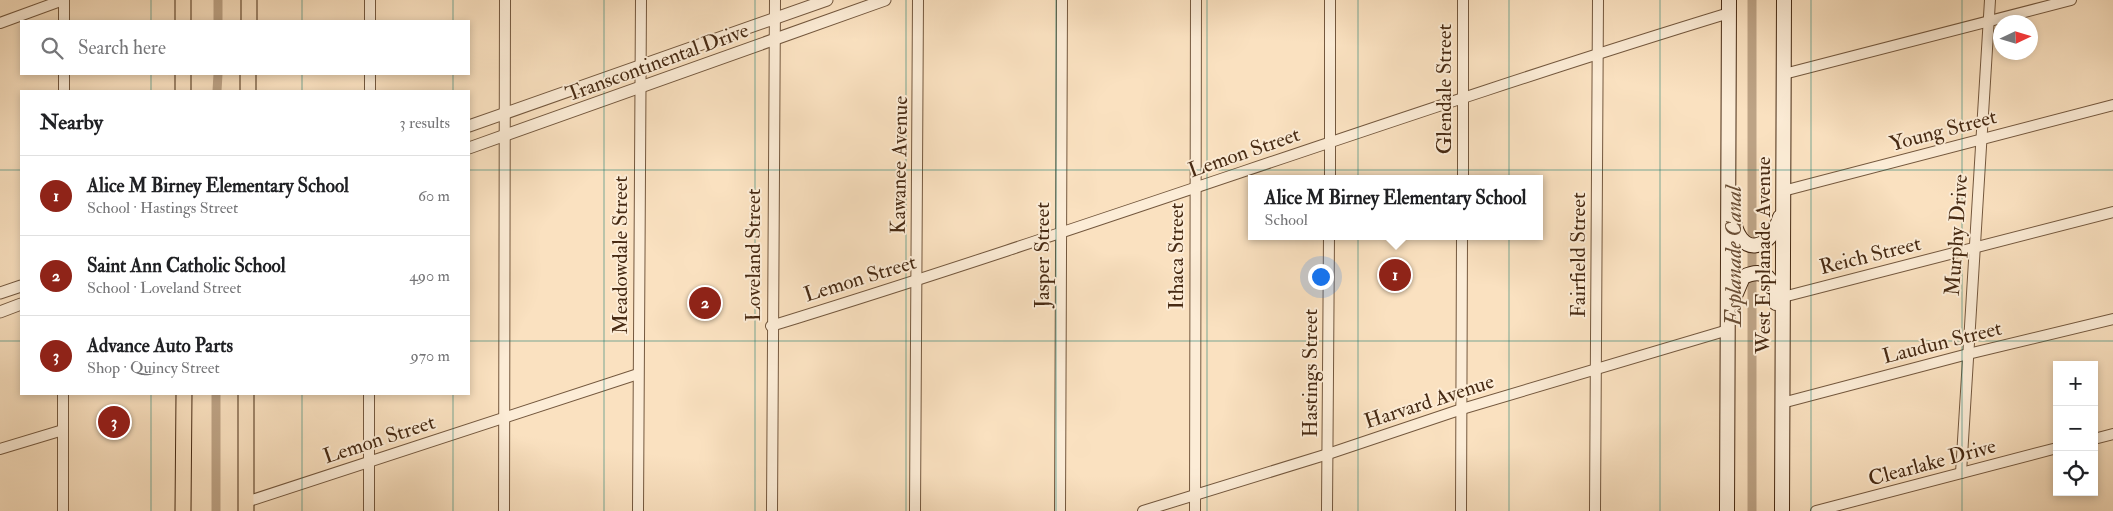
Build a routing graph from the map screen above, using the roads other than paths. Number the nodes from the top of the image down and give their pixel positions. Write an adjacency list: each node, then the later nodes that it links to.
1 (64, 0): 21 (street); 26 (street)
2 (182, 0): 22 (main road)
3 (249, 0): 23 (main road)
4 (370, 0): 24 (street)
5 (505, 0): 42 (street)
6 (641, 0): 29 (street, Meadowdale Street)
7 (774, 0): 20 (street, Loveland Street)
8 (827, 0): 20 (street, Transcontinental Drive)
9 (885, 0): 27 (street, Transcontinental Drive)
10 (918, 0): 59 (street, Kawanee Avenue)
11 (1062, 0): 55 (street, Jasper Street)
12 (1196, 0): 50 (street, Ithaca Street)
13 (1330, 0): 46 (street)
14 (1463, 0): 40 (street, Glendale Street)
15 (1598, 0): 28 (street, Fairfield Street)
16 (1784, 0): 30 (main road, West Esplanade Avenue)
17 (1990, 0): 25 (street, Murphy Drive)
18 (2070, 0): 25 (street)
19 (1729, 6): 28 (street, Lemon Street); 51 (main road, West Esplanade Avenue)
20 (774, 18): 27 (street, Loveland Street); 29 (street, Transcontinental Drive)
21 (64, 20)
22 (182, 20)
23 (249, 20)
24 (370, 20)
25 (1989, 22): 30 (street); 45 (street, Murphy Drive)
26 (0, 23)
27 (774, 40): 35 (street, Transcontinental Drive); 67 (street, Loveland Street)
28 (1598, 54): 40 (street, Lemon Street); 69 (street, Fairfield Street)
29 (640, 66): 35 (street, Meadowdale Street); 42 (street, Transcontinental Drive)
30 (1784, 74): 52 (main road, West Esplanade Avenue)
31 (64, 75): 36 (street)
32 (183, 75): 37 (main road)
33 (248, 75): 38 (main road)
34 (370, 75): 39 (street)
35 (640, 87): 44 (street, Transcontinental Drive); 70 (street, Meadowdale Street)
36 (64, 90)
37 (183, 90)
38 (248, 90)
39 (370, 90)
40 (1463, 97): 46 (street, Lemon Street); 49 (street, Glendale Street)
41 (2113, 104): 45 (street, Young Street)
42 (504, 114): 43 (street, Transcontinental Drive); 44 (street)
43 (470, 126)
44 (504, 136): 47 (street, Transcontinental Drive); 78 (street)
45 (1981, 139): 52 (street, Young Street); 58 (street, Murphy Drive)
46 (1330, 143): 48 (street); 50 (street, Lemon Street)
47 (470, 148)
48 (1330, 175)
49 (1462, 175)
50 (1194, 188): 55 (street, Lemon Street); 87 (street, Ithaca Street)
51 (1728, 189): 53 (main road); 66 (main road, West Esplanade Avenue)
52 (1783, 191): 53 (main road, West Esplanade Avenue)
53 (1783, 205): 62 (main road, West Esplanade Avenue)
54 (2113, 212): 58 (street, Reich Street)
55 (1061, 232): 59 (street, Lemon Street); 96 (street, Jasper Street)
56 (1329, 240): 84 (street, Hastings Street)
57 (1462, 240): 77 (street)
58 (1974, 248): 62 (street, Reich Street); 68 (street, Murphy Drive)
59 (916, 281): 67 (street, Lemon Street); 95 (street, Kawanee Avenue)
60 (18, 287): 61 (street)
61 (0, 294)
62 (1783, 298): 71 (main road, West Esplanade Avenue)
63 (20, 304): 64 (street)
64 (0, 312)
65 (2113, 319): 68 (street, Laudun Street)
66 (1728, 323): 69 (street, Harvard Avenue); 71 (main road); 102 (main road, West Esplanade Avenue)
67 (772, 326): 94 (street, Loveland Street)
68 (1968, 354): 76 (street, Laudun Street); 86 (street, Murphy Drive)
69 (1595, 368): 77 (street, Harvard Avenue); 101 (street, Fairfield Street)
70 (638, 374): 78 (street, Lemon Street); 93 (street, Meadowdale Street)
71 (1782, 375): 76 (main road, West Esplanade Avenue)
72 (63, 395): 79 (street)
73 (184, 395): 90 (main road)
74 (246, 395): 88 (main road)
75 (369, 395): 85 (street)
76 (1782, 403): 103 (main road, West Esplanade Avenue)
77 (1462, 409): 84 (street, Harvard Avenue); 100 (street)
78 (504, 418): 85 (street, Lemon Street); 92 (street)
79 (63, 430): 82 (street); 89 (street)
80 (2113, 434): 81 (street)
81 (2098, 437)
82 (0, 449)
83 (2053, 449): 86 (street, Clearlake Drive)
84 (1328, 454): 87 (street, Harvard Avenue); 99 (street, Hastings Street)
85 (369, 463): 88 (street, Lemon Street); 91 (street)
86 (1961, 473): 104 (street, Clearlake Drive)
87 (1195, 494): 97 (street, Harvard Avenue); 98 (street, Ithaca Street)
88 (246, 507)
89 (63, 511)
90 (183, 511)
91 (369, 511)
92 (504, 511)
93 (638, 511)
94 (772, 511)
95 (915, 511)
96 (1060, 511)
97 (1143, 511)
98 (1194, 511)
99 (1327, 511)
100 (1462, 511)
101 (1595, 511)
102 (1727, 511)
103 (1782, 511)
104 (1816, 511)

